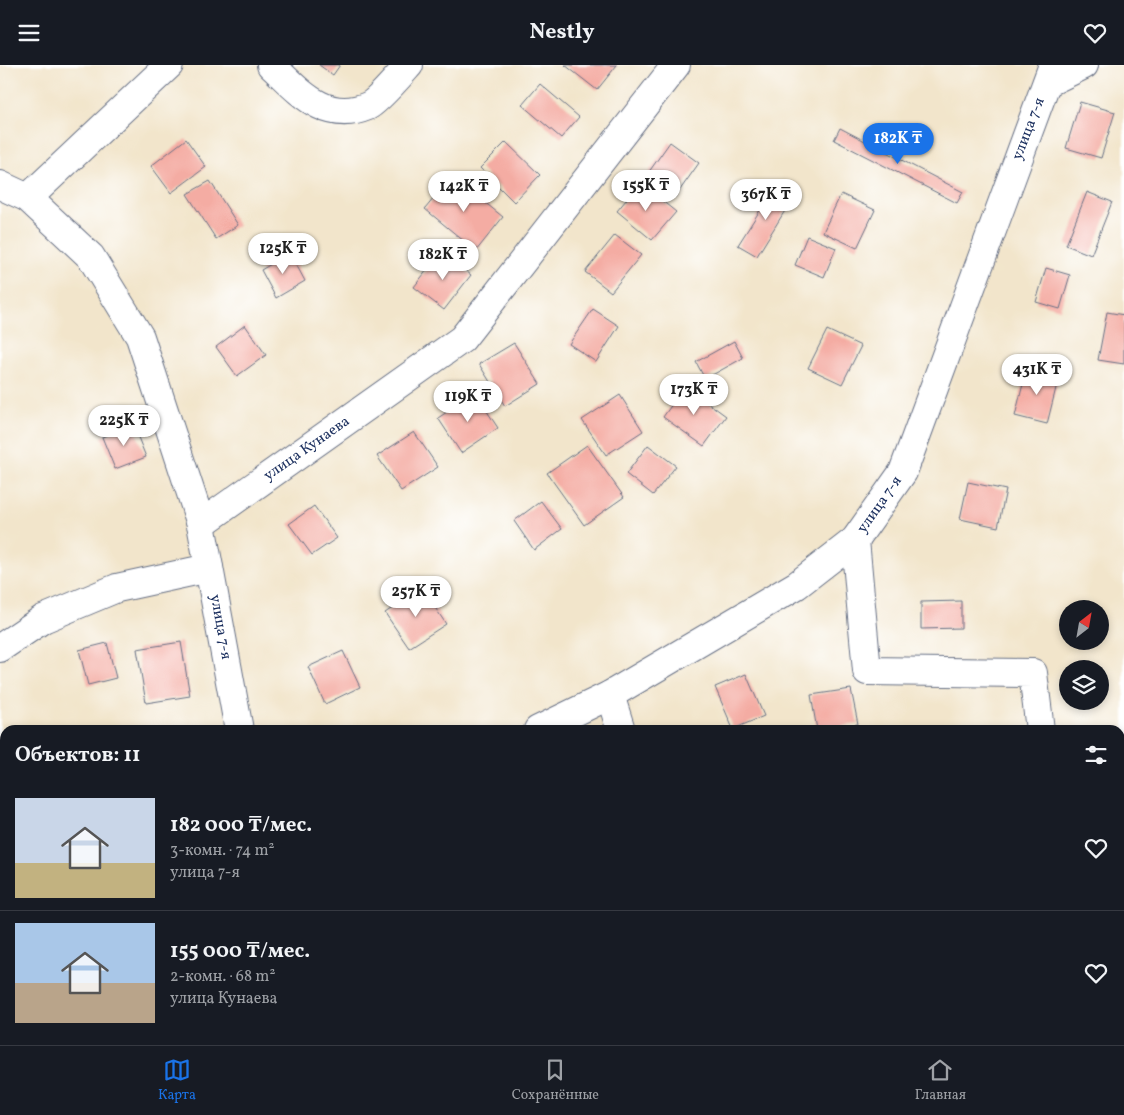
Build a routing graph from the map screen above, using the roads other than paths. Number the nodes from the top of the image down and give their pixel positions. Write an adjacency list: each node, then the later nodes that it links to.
1 (169, 65): 8 (street)
2 (271, 65): 3 (street)
3 (409, 65)
4 (676, 65): 9 (street, улица Кунаева)
5 (1084, 65): 6 (street)
6 (1050, 74): 10 (street, улица 7-я)
7 (0, 185): 8 (street)
8 (28, 198): 9 (street)
9 (201, 524): 11 (street, улица 7-я)
10 (854, 541): 13 (street, улица 7-я); 17 (street)
11 (209, 568): 12 (street); 14 (street, улица 7-я)
12 (0, 648)
13 (610, 695): 15 (street, улица 7-я); 16 (street)
14 (238, 725)
15 (548, 725)
16 (619, 725)
17 (1039, 725)

